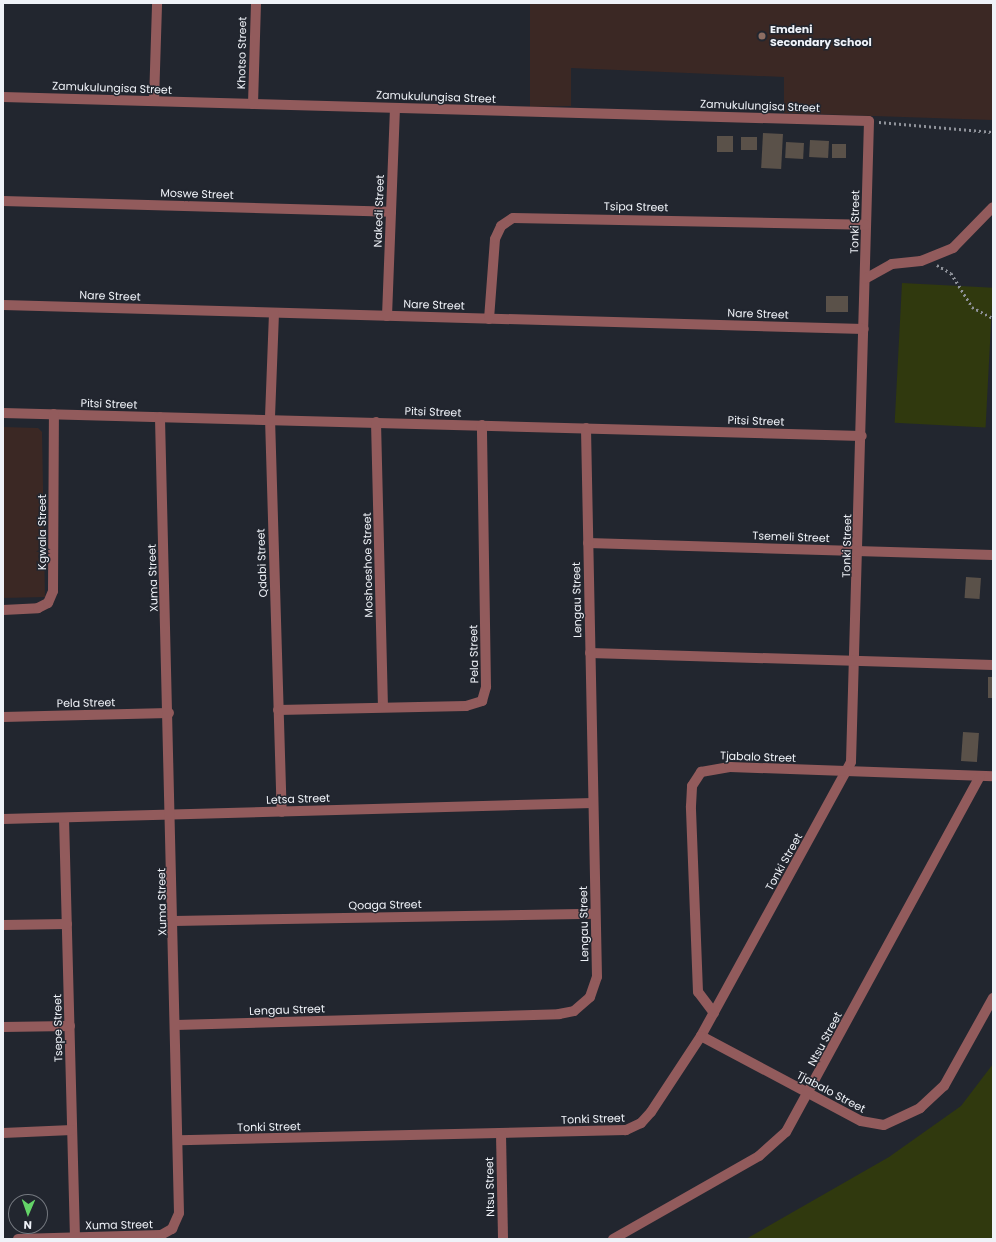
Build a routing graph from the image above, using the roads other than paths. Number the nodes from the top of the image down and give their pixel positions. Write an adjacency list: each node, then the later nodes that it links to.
1 (157, 3): 4 (street)
2 (256, 3): 5 (street, Khotso Street)
3 (3, 97): 4 (street, Zamukulungisa Street)
4 (154, 101): 5 (street, Zamukulungisa Street)
5 (253, 104): 6 (street, Zamukulungisa Street)
6 (395, 108): 7 (street, Zamukulungisa Street); 10 (street, Nakedi Street)
7 (869, 121): 11 (street, Tonki Street)
8 (3, 201): 10 (street, Moswe Street)
9 (993, 207): 12 (street)
10 (391, 212): 15 (street, Nakedi Street)
11 (866, 225): 12 (street, Tonki Street); 16 (street, Tsipa Street)
12 (865, 279): 17 (street, Tonki Street)
13 (3, 305): 14 (street, Nare Street)
14 (274, 313): 15 (street, Nare Street); 21 (street, Qdabi Street)
15 (387, 316): 16 (street, Nare Street)
16 (490, 319): 17 (street, Nare Street)
17 (864, 329): 25 (street, Tonki Street)
18 (3, 413): 19 (street, Pitsi Street)
19 (54, 414): 20 (street, Pitsi Street); 29 (street, Kgwala Street)
20 (160, 417): 21 (street, Pitsi Street); 35 (street, Xuma Street)
21 (270, 418): 22 (street, Pitsi Street); 34 (street, Qdabi Street)
22 (376, 422): 23 (street, Pitsi Street); 33 (street, Moshoeshoe Street)
23 (482, 425): 24 (street, Pitsi Street); 33 (street, Pela Street)
24 (586, 428): 25 (street, Pitsi Street); 26 (street, Lengau Street)
25 (862, 436): 27 (street, Tonki Street)
26 (588, 543): 27 (street, Tsemeli Street); 30 (street, Lengau Street)
27 (859, 551): 28 (street, Tsemeli Street); 31 (street, Tonki Street)
28 (993, 555)
29 (3, 610)
30 (590, 653): 31 (street); 40 (street, Lengau Street)
31 (856, 661): 32 (street); 37 (street, Tonki Street)
32 (993, 665)
33 (383, 707): 34 (street, Pela Street)
34 (278, 710): 41 (street, Qdabi Street)
35 (169, 713): 36 (street, Pela Street); 42 (street, Xuma Street)
36 (3, 717)
37 (848, 772): 38 (street, Tjabalo Street); 50 (street, Tonki Street); 50 (street, Tjabalo Street)
38 (980, 776): 39 (street, Tjabalo Street); 55 (street, Ntsu Street)
39 (993, 776)
40 (593, 803): 41 (street, Letsa Street); 45 (street, Lengau Street)
41 (282, 812): 42 (street, Letsa Street)
42 (172, 815): 43 (street, Letsa Street); 46 (street, Xuma Street)
43 (64, 818): 44 (street, Letsa Street); 47 (street, Tsepe Street)
44 (3, 819)
45 (595, 914): 46 (street, Qoaga Street); 51 (street, Lengau Street)
46 (174, 922): 51 (street, Xuma Street)
47 (67, 924): 48 (street); 52 (street, Tsepe Street)
48 (3, 925)
49 (993, 998): 55 (street, Tjabalo Street)
50 (714, 1013): 54 (street, Tonki Street)
51 (176, 1025): 59 (street, Xuma Street)
52 (70, 1026): 53 (street); 56 (street, Tsepe Street)
53 (3, 1027)
54 (701, 1036): 55 (street, Tjabalo Street); 58 (street, Tonki Street)
55 (809, 1094): 63 (street, Ntsu Street)
56 (72, 1130): 57 (street); 60 (street, Tsepe Street)
57 (3, 1133)
58 (501, 1134): 59 (street, Tonki Street); 62 (street, Ntsu Street)
59 (179, 1140): 60 (street, Xuma Street)
60 (75, 1238): 61 (street, Xuma Street)
61 (18, 1239)
62 (503, 1239)
63 (613, 1239)

